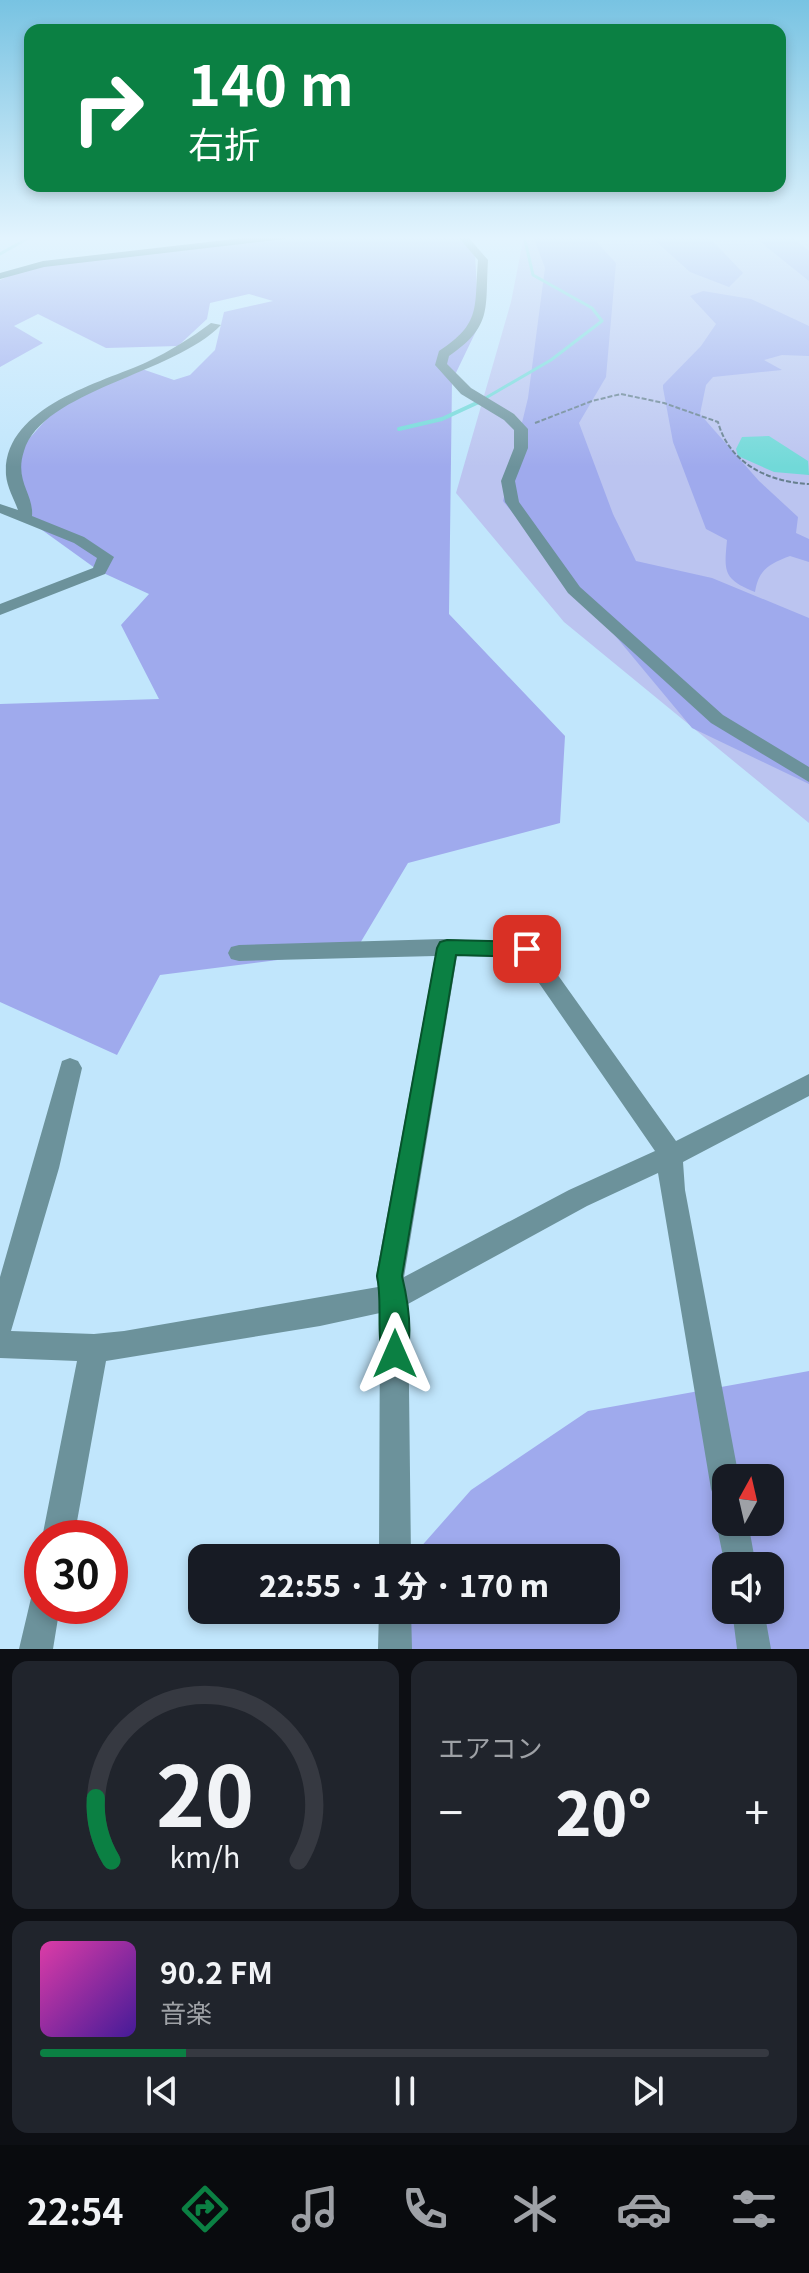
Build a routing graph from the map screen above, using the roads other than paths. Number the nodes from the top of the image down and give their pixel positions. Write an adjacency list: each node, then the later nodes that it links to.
1 (479, 313): 6 (street)
2 (215, 325): 4 (street)
3 (0, 508): 4 (street)
4 (24, 517): 5 (street)
5 (0, 610)
6 (809, 776)
7 (447, 948): 8 (street); 11 (street); 12 (street)
8 (239, 953)
9 (70, 1068): 13 (street)
10 (809, 1084): 11 (street)
11 (670, 1156): 12 (street); 16 (street)
12 (394, 1297): 15 (street); 18 (street)
13 (0, 1324)
14 (0, 1344): 15 (street)
15 (94, 1348): 17 (street)
16 (721, 1464)
17 (61, 1520)
18 (395, 1544)
19 (41, 1624): 22 (street)
20 (395, 1624): 23 (street)
21 (750, 1624): 24 (street)
22 (36, 1649)
23 (395, 1649)
24 (754, 1649)

